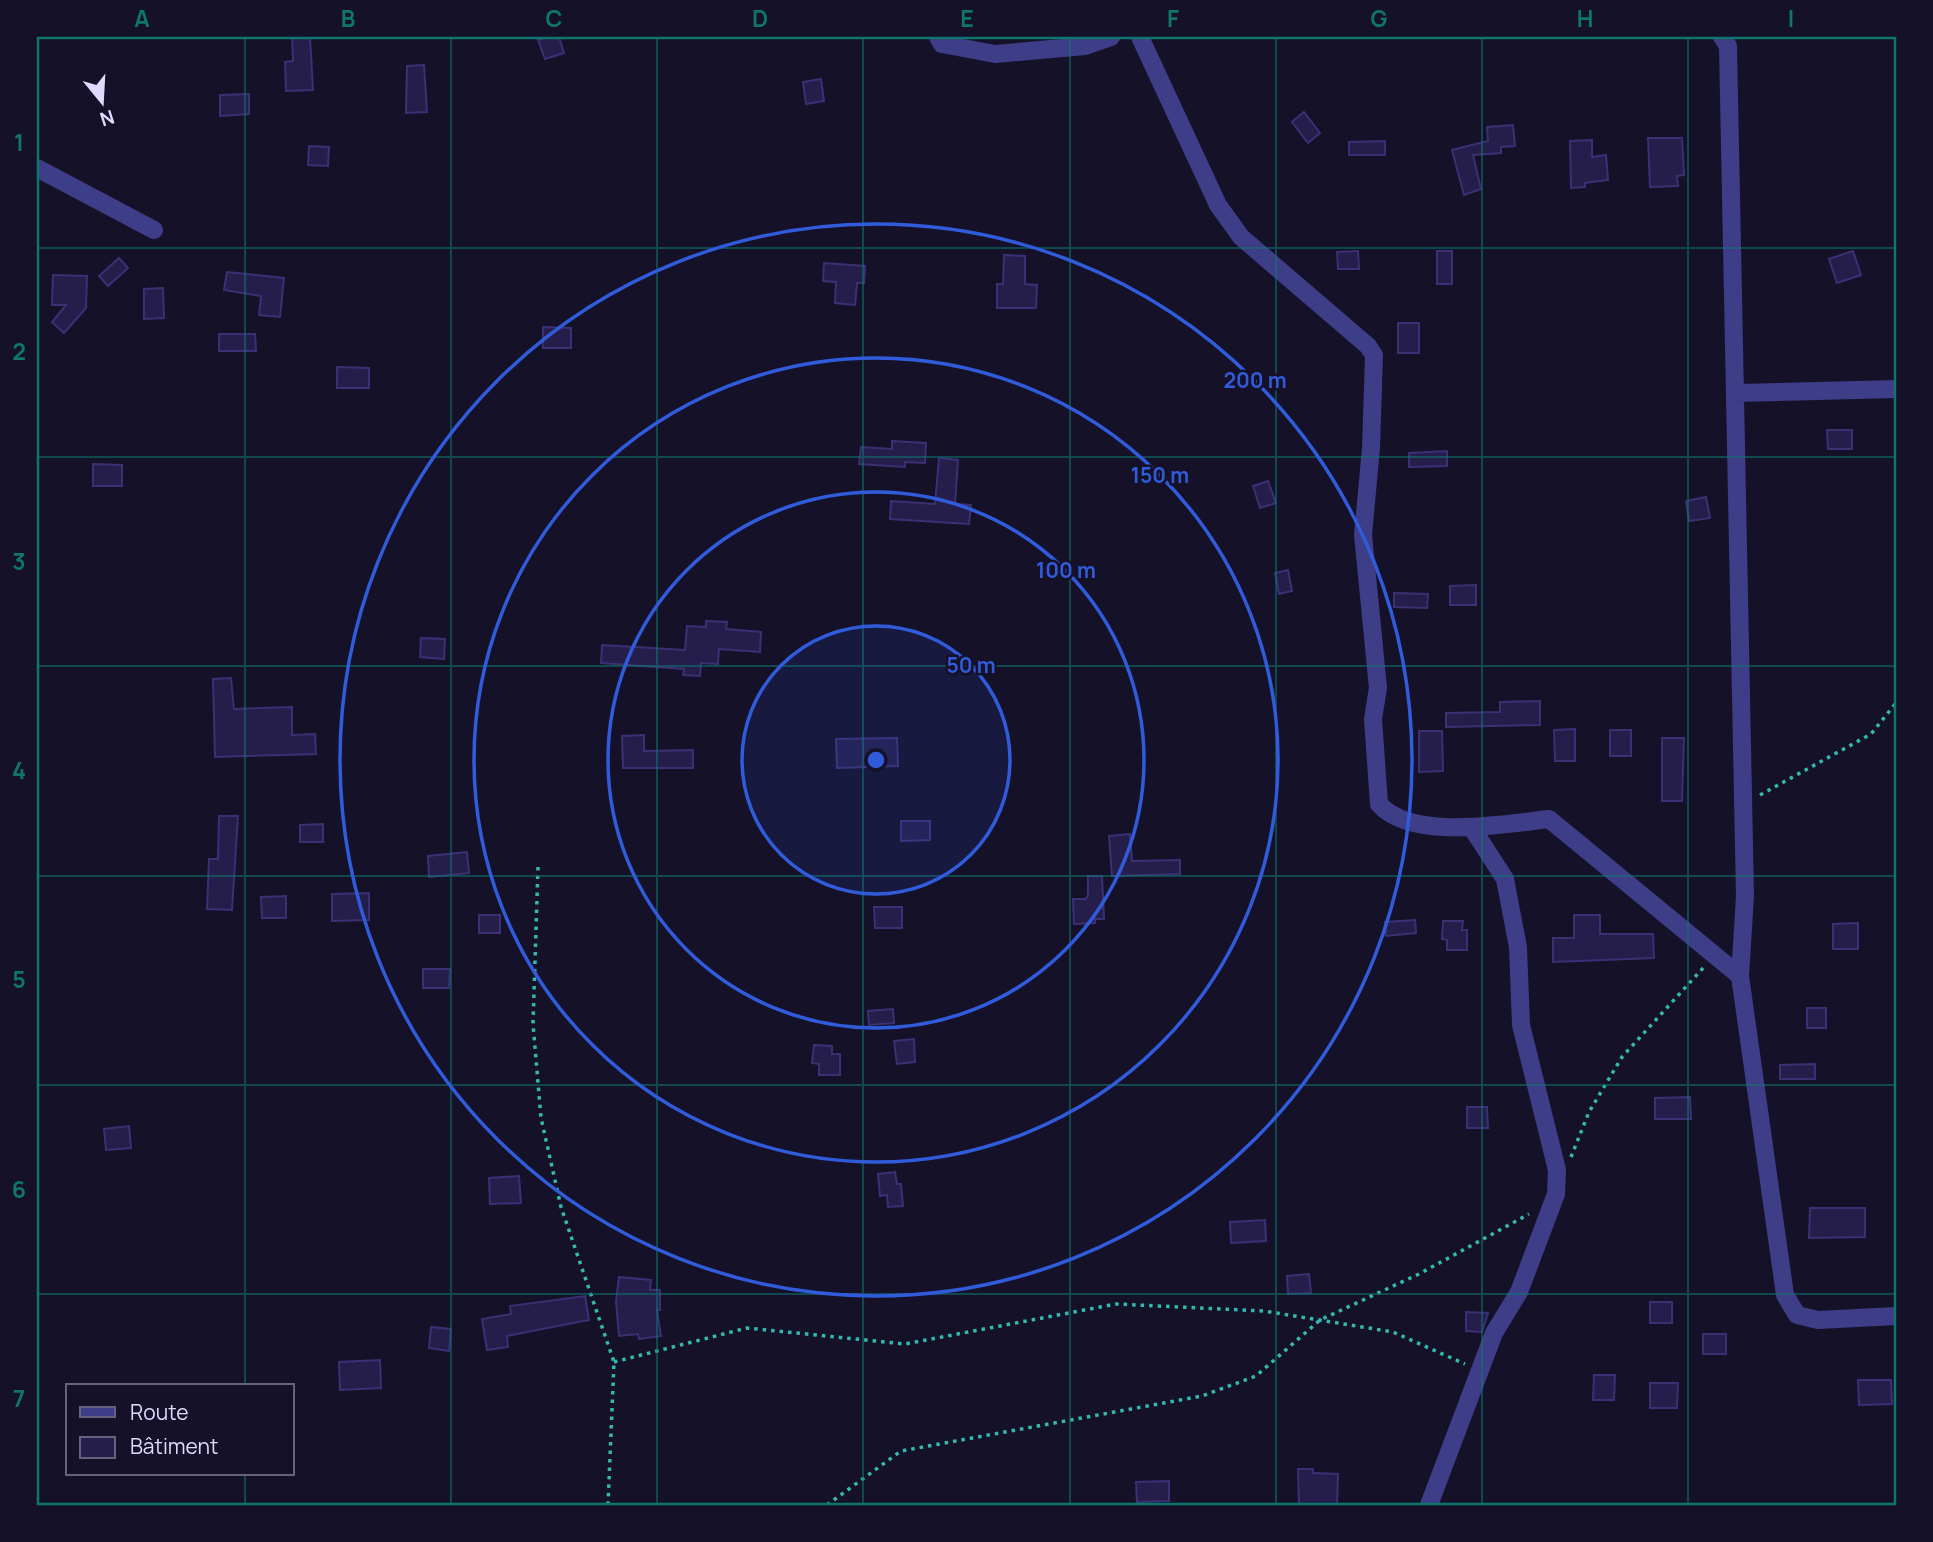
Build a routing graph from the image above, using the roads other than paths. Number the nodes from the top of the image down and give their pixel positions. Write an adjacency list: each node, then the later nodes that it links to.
1 (938, 37): 2 (street)
2 (1111, 37)
3 (1140, 37): 9 (street)
4 (1722, 37): 8 (street)
5 (37, 169): 6 (street)
6 (155, 230)
7 (1896, 389): 8 (street)
8 (1735, 393): 10 (street)
9 (1472, 828): 10 (street); 12 (street)
10 (1740, 976): 11 (street)
11 (1896, 1316)
12 (1429, 1505)

